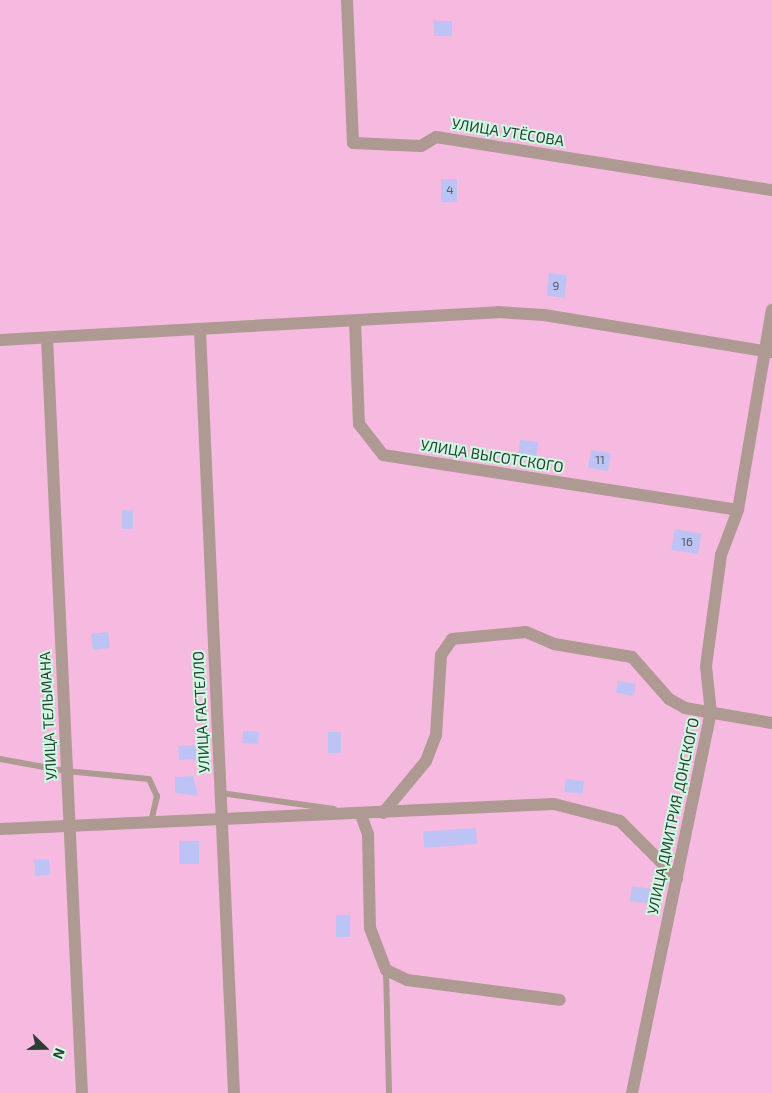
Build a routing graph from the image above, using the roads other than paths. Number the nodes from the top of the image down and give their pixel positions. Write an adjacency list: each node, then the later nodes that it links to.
1 (347, 0): 2 (street, УЛИЦА УТЁСОВА)
2 (772, 190)
3 (772, 310): 8 (street, УЛИЦА ДМИТРИЯ ДОНСКОГО)
4 (355, 321): 5 (street); 8 (street); 9 (street, УЛИЦА ВЫСОТСКОГО)
5 (200, 330): 6 (street); 14 (street, УЛИЦА ГАСТЕЛЛО)
6 (46, 338): 7 (street); 13 (street, УЛИЦА ТЕЛЬМАНА)
7 (0, 340)
8 (768, 351): 9 (street, УЛИЦА ДМИТРИЯ ДОНСКОГО)
9 (738, 510): 10 (street, УЛИЦА ДМИТРИЯ ДОНСКОГО)
10 (711, 713): 11 (street); 15 (street); 21 (street, УЛИЦА ДМИТРИЯ ДОНСКОГО)
11 (772, 723)
12 (0, 759): 13 (lane)
13 (66, 771): 18 (lane); 19 (street, УЛИЦА ТЕЛЬМАНА)
14 (221, 793): 16 (lane); 17 (street, УЛИЦА ГАСТЕЛЛО)
15 (383, 813): 16 (street); 21 (street)
16 (360, 815): 17 (street); 22 (street)
17 (222, 818): 18 (street); 25 (street, УЛИЦА ГАСТЕЛЛО)
18 (151, 822): 19 (street)
19 (70, 826): 20 (street); 24 (street, УЛИЦА ТЕЛЬМАНА)
20 (0, 829)
21 (677, 878): 27 (street, УЛИЦА ДМИТРИЯ ДОНСКОГО)
22 (386, 970): 23 (street); 26 (lane)
23 (560, 1000)
24 (82, 1093)
25 (234, 1093)
26 (389, 1093)
27 (632, 1093)

